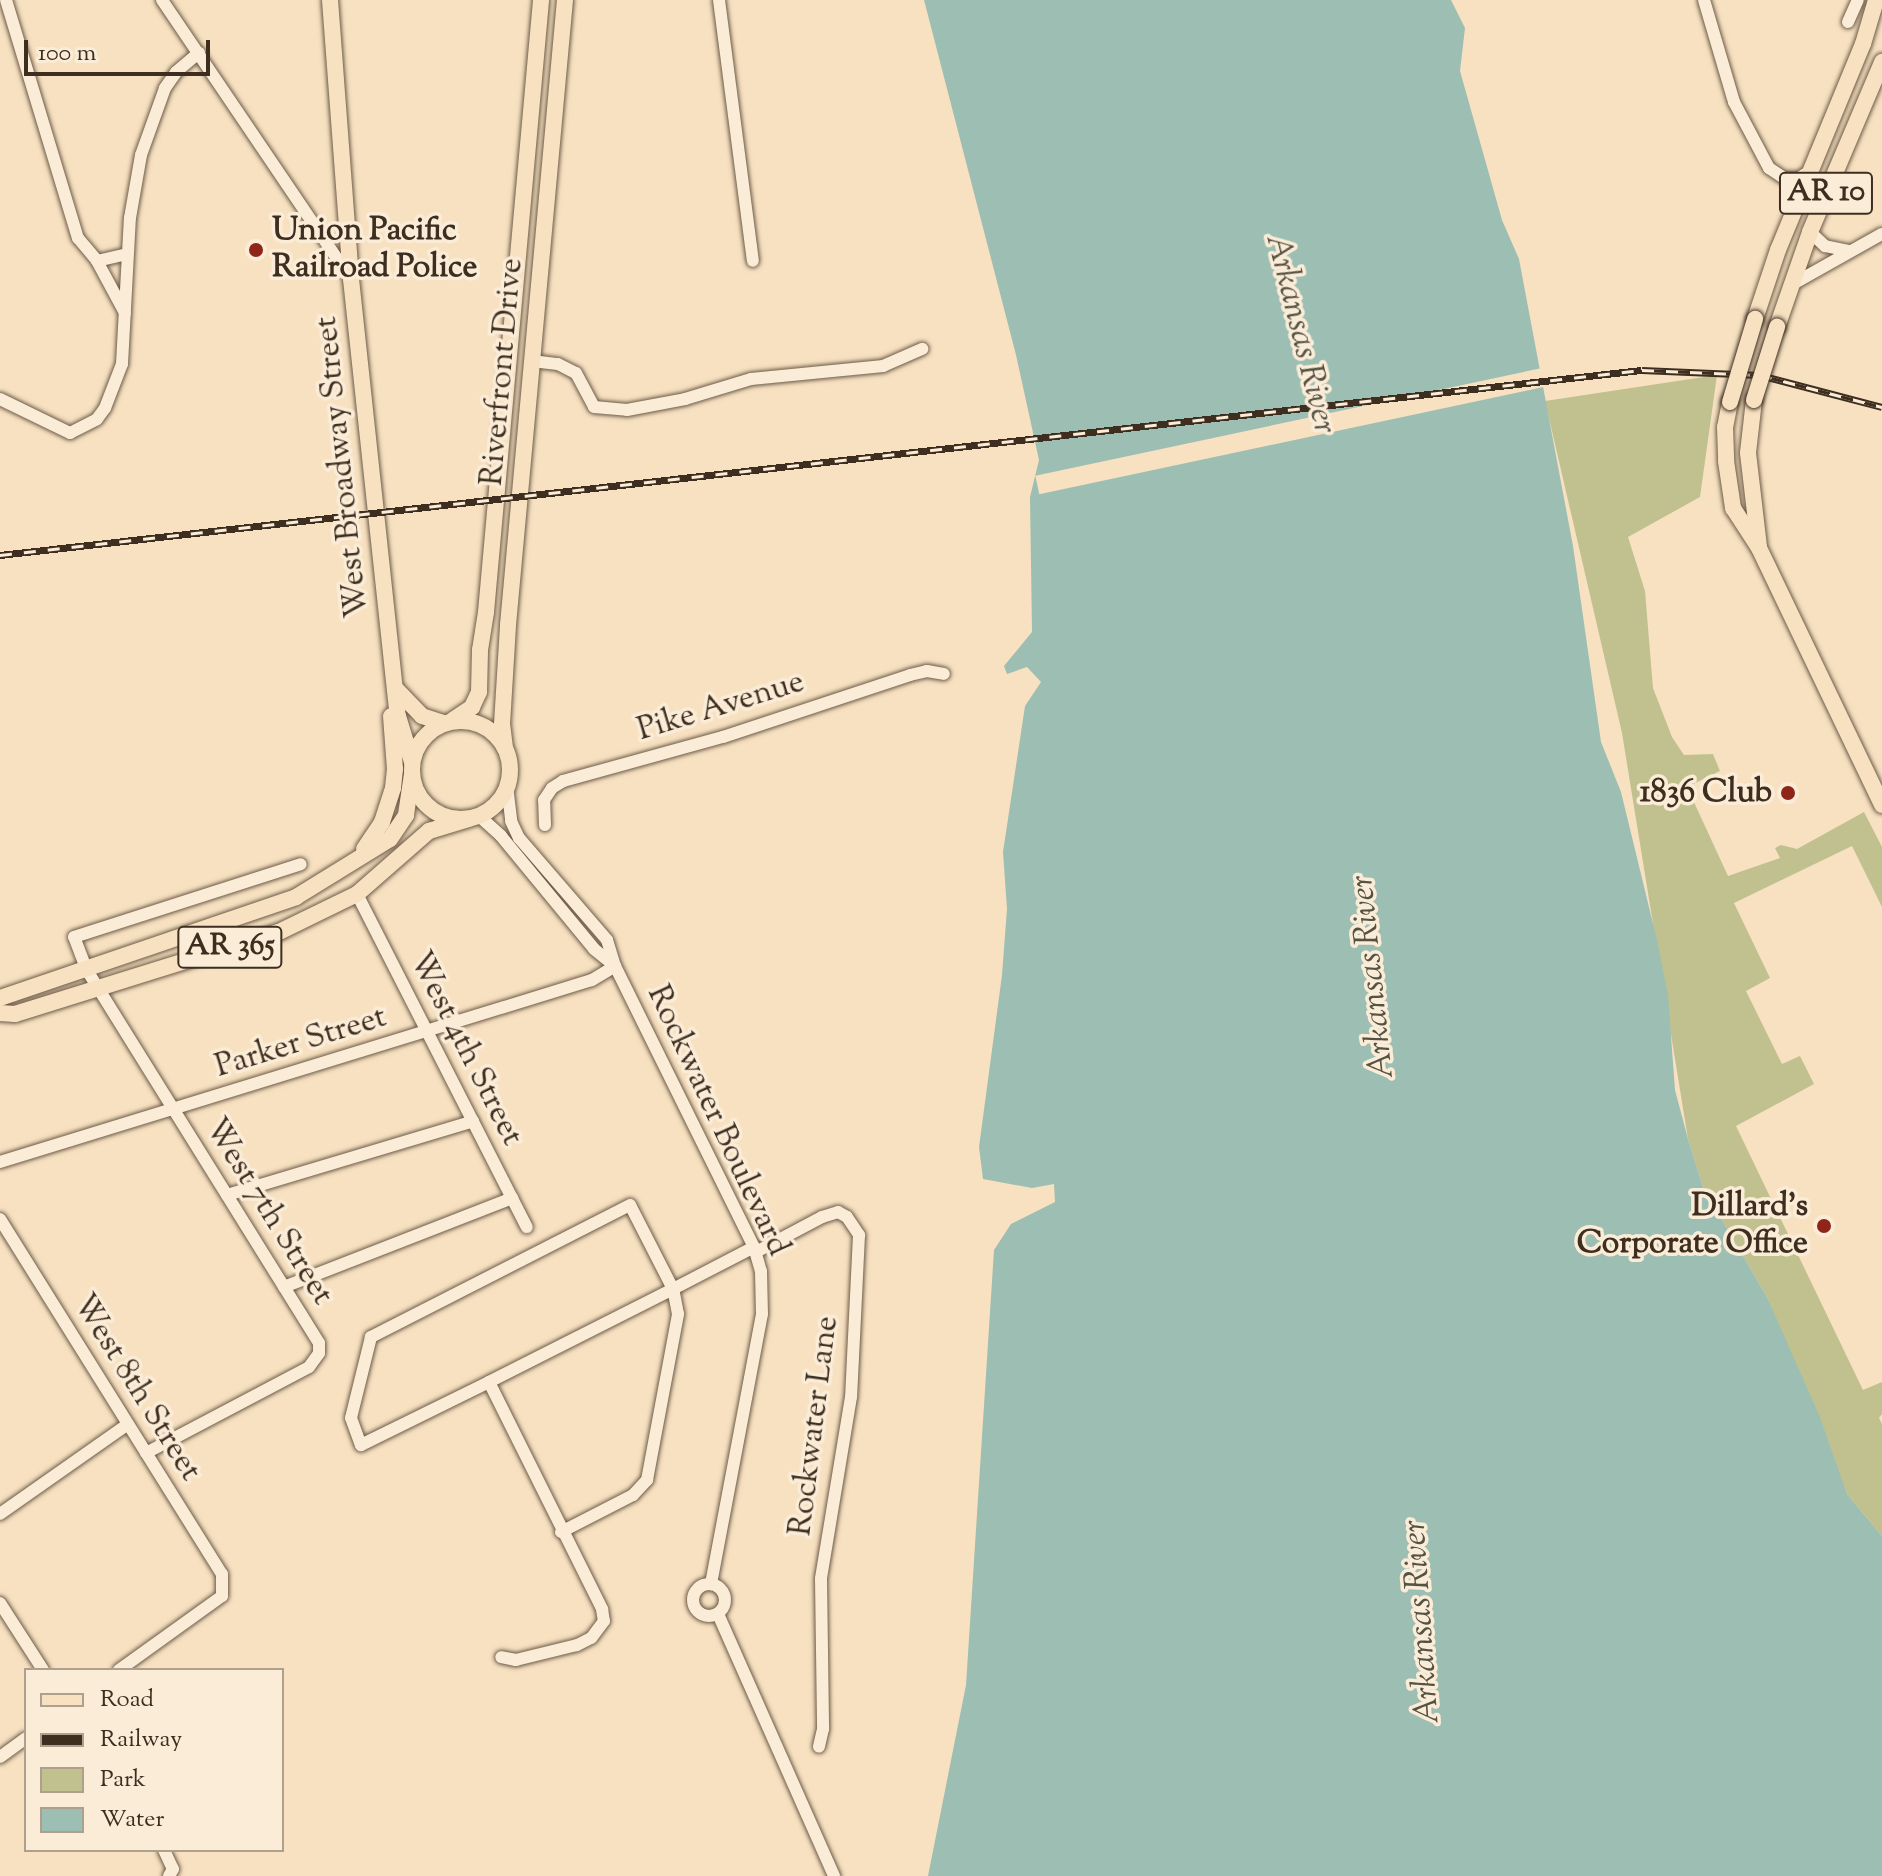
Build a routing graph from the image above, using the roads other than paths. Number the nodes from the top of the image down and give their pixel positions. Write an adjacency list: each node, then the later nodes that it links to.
1 (6, 0): 18 (street)
2 (162, 0): 11 (street)
3 (330, 0): 20 (main road, West Broadway Street / AR 365)
4 (541, 0): 29 (main road)
5 (565, 0): 24 (main road, Riverfront Drive)
6 (719, 0): 19 (street)
7 (1704, 0): 13 (street)
8 (1858, 0): 10 (street)
9 (1876, 0): 13 (main road, AR 10)
10 (1848, 22)
11 (199, 53): 17 (street); 20 (street)
12 (1882, 62): 14 (main road, AR 10)
13 (1804, 179): 26 (main road, AR 10, bridge)
14 (1810, 232): 16 (street); 21 (main road, AR 10)
15 (1882, 234): 16 (street)
16 (1849, 251): 21 (street)
17 (127, 254): 18 (street); 22 (street)
18 (97, 261): 22 (street)
19 (753, 261)
20 (351, 279): 28 (main road, West Broadway Street / AR 365)
21 (1791, 285): 26 (main road, AR 10, bridge)
22 (125, 313): 25 (street)
23 (922, 349): 24 (street)
24 (532, 361): 30 (main road, Riverfront Drive)
25 (0, 399)
26 (1759, 548): 33 (main road, AR 10)
27 (944, 674): 35 (street, Pike Avenue)
28 (395, 688): 29 (main road); 31 (main road, West Broadway Street); 37 (main road, AR 365)
29 (448, 721): 30 (main road); 31 (main road)
30 (505, 748): 32 (main road)
31 (412, 768): 34 (main road); 37 (main road)
32 (507, 786): 34 (main road, AR 365); 39 (street, Rockwater Boulevard)
33 (1882, 805)
34 (473, 817): 38 (main road, AR 365); 39 (street, Rockwater Boulevard)
35 (545, 825)
36 (301, 864): 40 (street)
37 (349, 864): 40 (main road, AR 365)
38 (357, 894): 41 (main road, AR 365); 44 (street, West 4th Street)
39 (615, 966): 44 (street, Parker Street); 52 (street, Rockwater Boulevard)
40 (86, 968): 41 (street, West 7th Street); 42 (main road, AR 365)
41 (99, 988): 43 (main road, AR 365); 45 (street, West 7th Street)
42 (0, 998)
43 (0, 1013)
44 (427, 1031): 45 (street, Parker Street); 46 (street, West 4th Street)
45 (173, 1109): 47 (street, Parker Street); 48 (street, West 7th Street)
46 (473, 1121): 48 (street); 49 (street, West 4th Street)
47 (0, 1162)
48 (227, 1195): 53 (street, West 7th Street)
49 (512, 1198): 51 (street, West 4th Street); 53 (street)
50 (0, 1219): 56 (street, West 8th Street)
51 (527, 1227)
52 (755, 1250): 54 (street); 60 (street, Rockwater Boulevard); 67 (street, Rockwater Lane)
53 (284, 1287): 57 (street, West 7th Street)
54 (673, 1289): 55 (street); 55 (street); 59 (street)
55 (489, 1382): 59 (street)
56 (128, 1424): 57 (street, West 8th Street); 58 (street)
57 (146, 1453): 65 (street, West 8th Street)
58 (0, 1514)
59 (561, 1532): 63 (street)
60 (711, 1584): 62 (street, Rockwater Boulevard); 62 (street, Rockwater Boulevard)
61 (0, 1603): 64 (street)
62 (718, 1614): 71 (street, Rockwater Boulevard)
63 (501, 1657)
64 (42, 1668)
65 (122, 1668)
66 (24, 1739): 68 (street)
67 (819, 1747)
68 (0, 1757)
69 (167, 1854): 70 (street)
70 (169, 1876)
71 (834, 1876)

